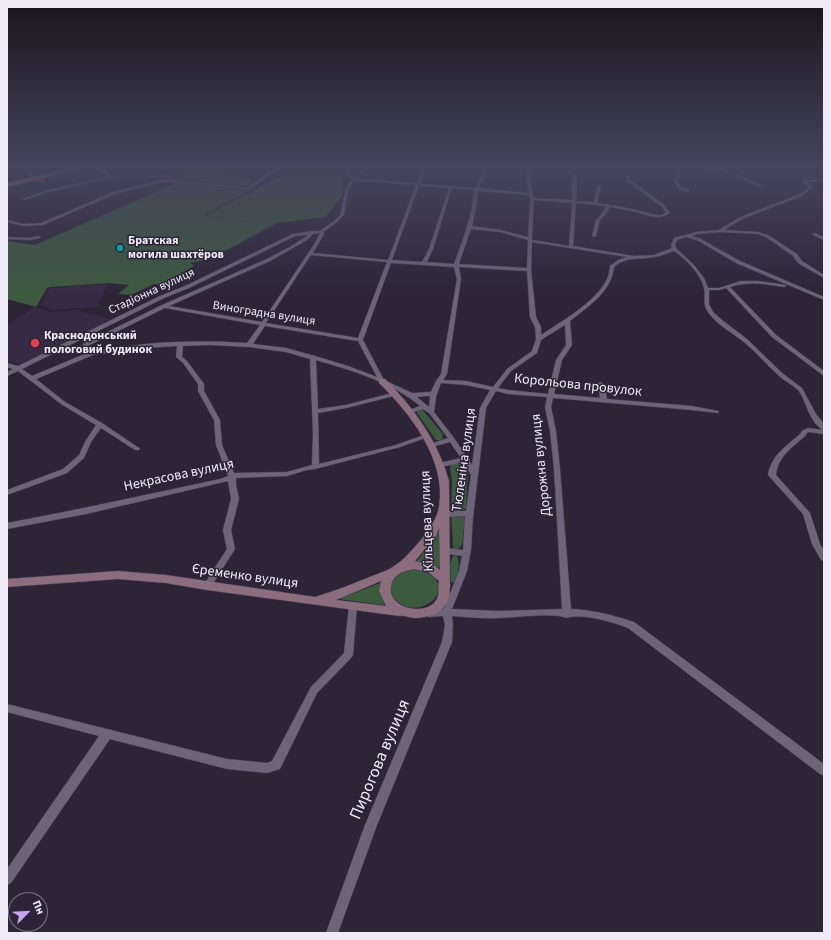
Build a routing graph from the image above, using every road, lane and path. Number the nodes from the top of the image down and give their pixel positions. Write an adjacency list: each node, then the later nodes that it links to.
1 (75, 210): 12 (street)
2 (341, 210): 16 (street)
3 (409, 210): 28 (street)
4 (444, 210): 29 (street)
5 (473, 210): 13 (street)
6 (531, 210): 23 (street)
7 (573, 210): 24 (street)
8 (606, 210): 18 (street)
9 (634, 210): 10 (street)
10 (666, 210)
11 (762, 210): 14 (street)
12 (7, 220)
13 (469, 227): 23 (street); 30 (street)
14 (720, 231): 19 (street); 32 (street)
15 (314, 232): 16 (street); 37 (street, Стадіонна вулиця); 47 (street, Стадіонна вулиця)
16 (321, 232): 26 (street)
17 (814, 234): 22 (street)
18 (594, 236)
19 (682, 236): 25 (street); 35 (street)
20 (7, 237): 21 (street)
21 (39, 237)
22 (824, 239)
23 (531, 240): 24 (street); 31 (street)
24 (571, 248): 27 (street)
25 (674, 249): 27 (street); 34 (street)
26 (310, 254): 28 (street); 39 (street)
27 (634, 257): 38 (street)
28 (390, 261): 29 (street); 41 (street)
29 (424, 263): 30 (street)
30 (456, 265): 31 (street); 51 (street)
31 (529, 270): 40 (street)
32 (824, 277)
33 (728, 288): 34 (street); 35 (street); 49 (street)
34 (707, 289): 66 (street)
35 (805, 292): 36 (street)
36 (824, 300)
37 (164, 306): 39 (street, Виноградна вулиця); 44 (street, Стадіонна вулиця)
38 (567, 321): 40 (street); 58 (street, Дорожна вулиця)
39 (262, 323): 41 (street, Виноградна вулиця); 43 (street)
40 (539, 339): 54 (street, Тюленіна вулиця)
41 (360, 340): 52 (street)
42 (180, 344): 43 (street, Кільцева вулиця); 44 (street, Кільцева вулиця); 76 (street)
43 (249, 345): 45 (street, Кільцева вулиця)
44 (92, 353): 50 (street, Кільцева вулиця)
45 (313, 358): 52 (street, Кільцева вулиця); 61 (street)
46 (7, 365): 47 (street)
47 (18, 368): 48 (street, Стадіонна вулиця); 50 (street)
48 (7, 374)
49 (824, 374)
50 (31, 379): 65 (street)
51 (439, 380): 54 (street, Корольова провулок); 56 (street)
52 (382, 381): 55 (street, Кільцева вулиця); 57 (street)
53 (601, 384): 59 (street)
54 (494, 389): 58 (street, Корольова провулок); 75 (street, Тюленіна вулиця)
55 (396, 394): 61 (street); 62 (street, Кільцева вулиця)
56 (433, 394): 57 (street); 63 (street)
57 (411, 395): 60 (street)
58 (550, 395): 59 (street, Корольова провулок); 94 (street, Дорожна вулиця)
59 (604, 402): 64 (street, Корольова провулок)
60 (424, 406): 62 (street); 63 (street)
61 (315, 411): 74 (street)
62 (409, 412): 68 (street, Кільцева вулиця)
63 (431, 412): 69 (street)
64 (716, 412)
65 (100, 424): 71 (street); 77 (street)
66 (824, 428)
67 (824, 432): 83 (street)
68 (426, 436): 70 (street, Кільцева вулиця); 74 (street, Некрасова вулиця)
69 (452, 439): 70 (street); 72 (street)
70 (432, 445): 73 (street, Кільцева вулиця)
71 (137, 449)
72 (465, 459): 73 (street); 75 (street)
73 (441, 465): 78 (street, Кільцева вулиця)
74 (315, 468): 76 (street, Некрасова вулиця)
75 (474, 474): 79 (street, Тюленіна вулиця)
76 (232, 477): 80 (street, Некрасова вулиця); 86 (street)
77 (7, 493)
78 (443, 512): 79 (street); 81 (street, Кільцева вулиця); 84 (street, Єременко вулиця)
79 (470, 513): 82 (street, Тюленіна вулиця)
80 (7, 526)
81 (445, 551): 82 (street); 87 (street, Кільцева вулиця)
82 (466, 553): 92 (street, Тюленіна вулиця)
83 (824, 558)
84 (397, 570): 87 (street, Кільцева вулиця); 89 (street, Єременко вулиця); 91 (street)
85 (7, 583): 86 (street, Єременко вулиця)
86 (207, 586): 89 (street, Єременко вулиця)
87 (445, 587): 88 (street, Кільцева вулиця)
88 (444, 599): 92 (street, Пирогова вулиця); 93 (street)
89 (316, 601): 90 (street)
90 (353, 606): 91 (street); 96 (street)
91 (404, 612): 93 (street)
92 (447, 612): 93 (street); 94 (street); 99 (street, Пирогова вулиця)
93 (422, 614)
94 (567, 614): 97 (street)
95 (7, 708): 96 (street)
96 (107, 734): 98 (street)
97 (824, 770)
98 (7, 879)
99 (332, 933)

